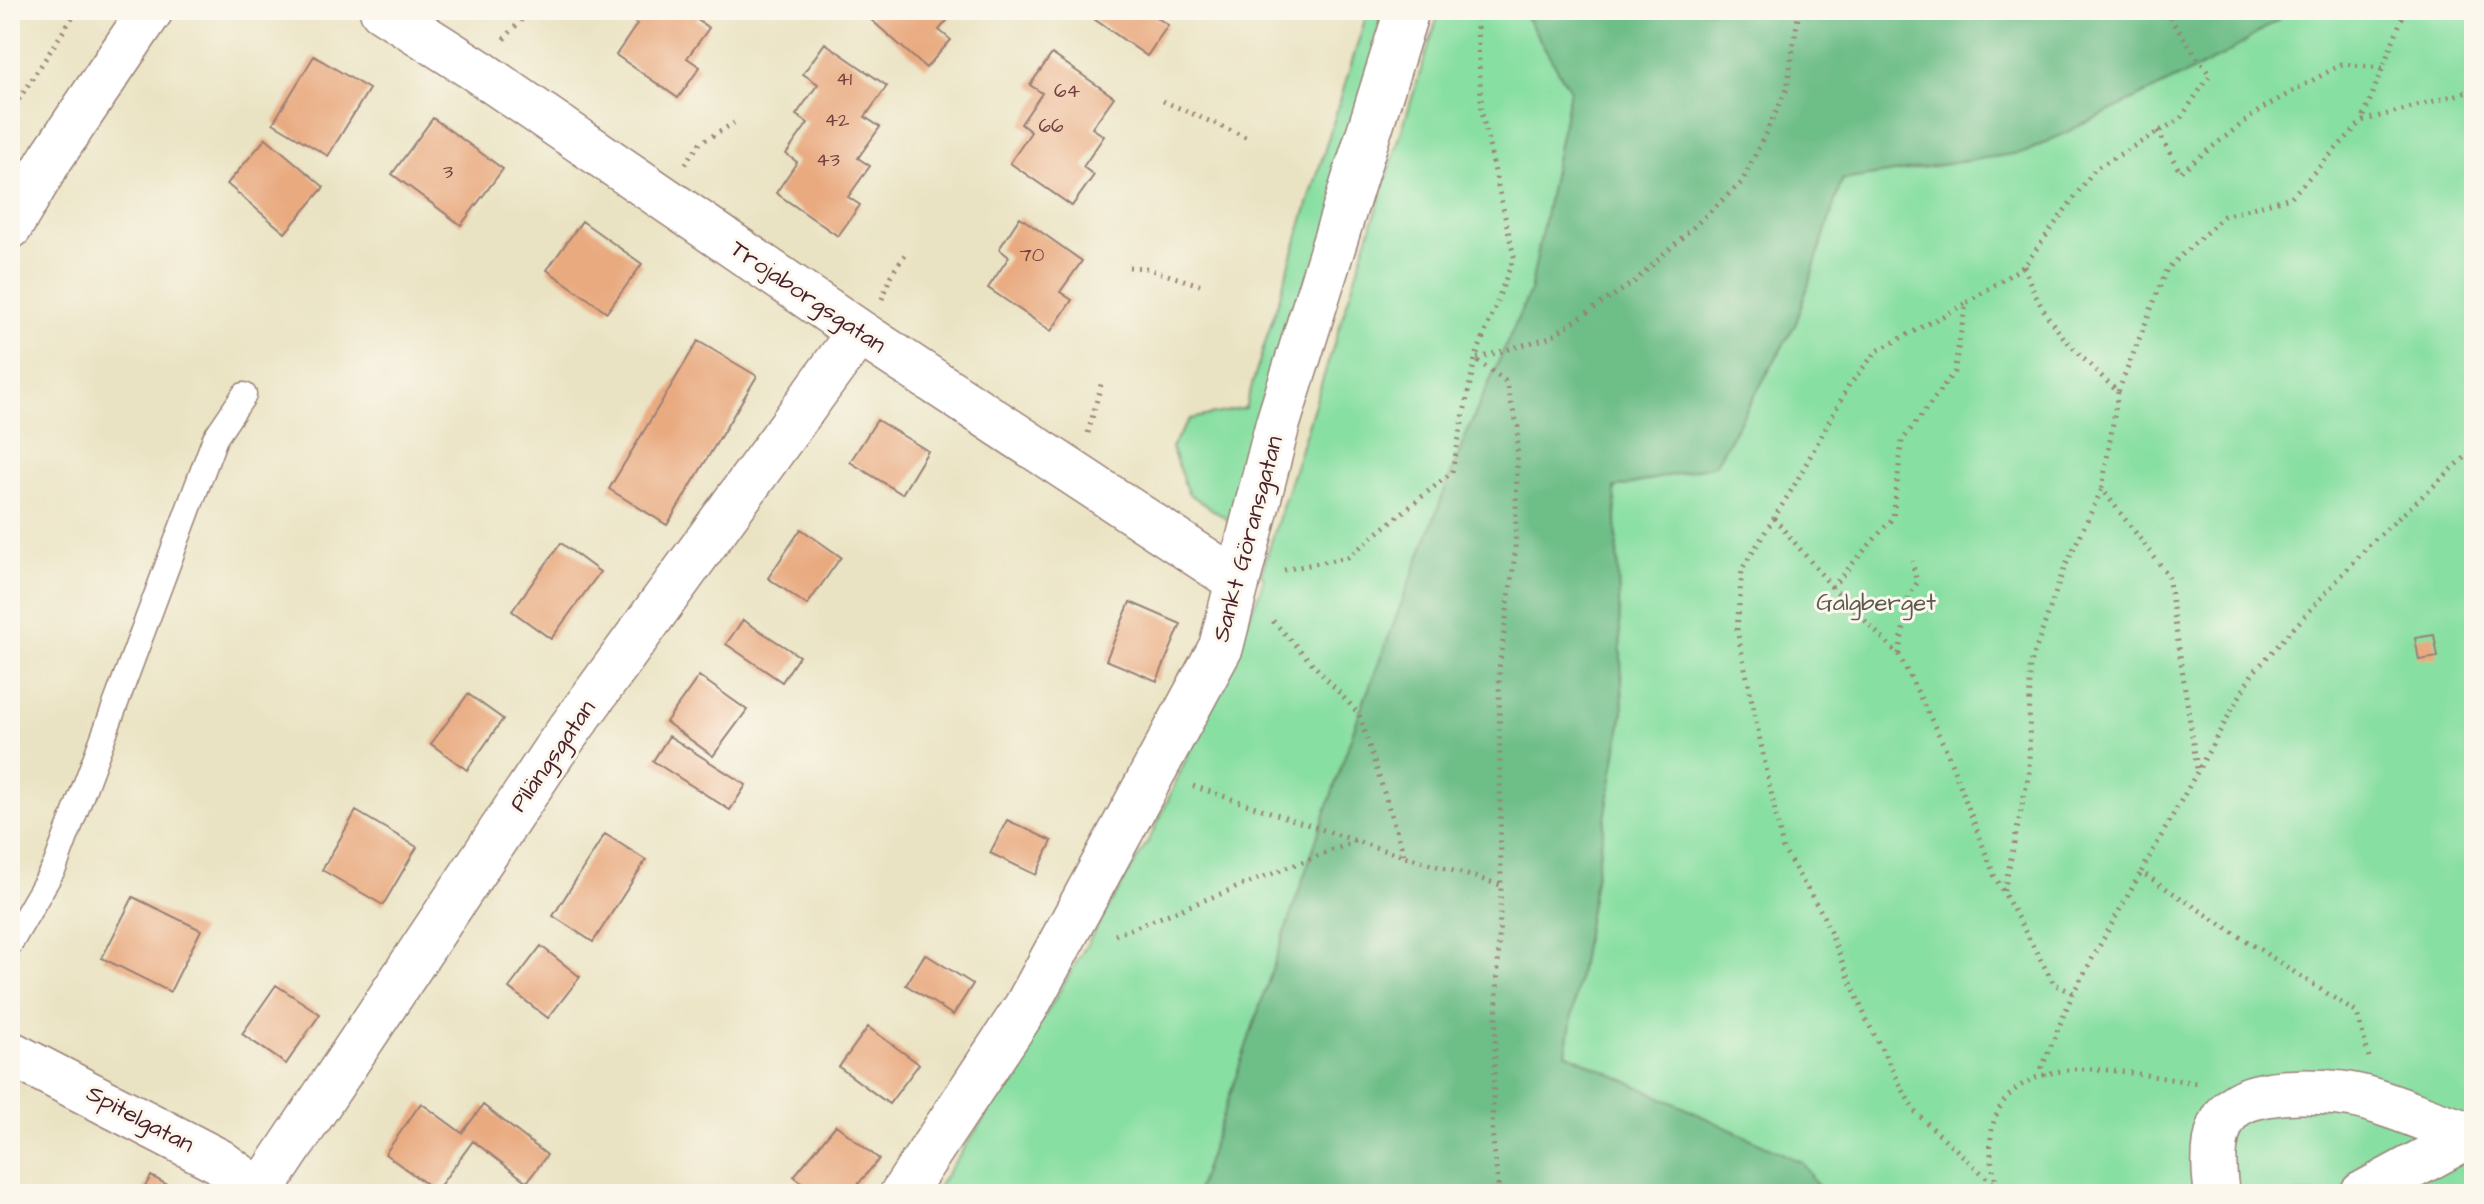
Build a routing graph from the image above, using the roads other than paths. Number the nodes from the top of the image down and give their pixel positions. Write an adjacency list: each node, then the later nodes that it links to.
1 (151, 10): 4 (street)
2 (382, 10): 5 (street, Trojaborgsgatan)
3 (1407, 10): 7 (street, Sankt Göransgatan)
4 (10, 227)
5 (859, 332): 7 (street, Trojaborgsgatan); 11 (street, Pilängsgatan)
6 (244, 395): 8 (lane)
7 (1236, 580): 12 (street, Sankt Göransgatan)
8 (10, 944)
9 (10, 1053): 11 (street, Spitelgatan)
10 (2472, 1135): 13 (street); 14 (street)
11 (263, 1193)
12 (902, 1194)
13 (2217, 1194)
14 (2362, 1194)

